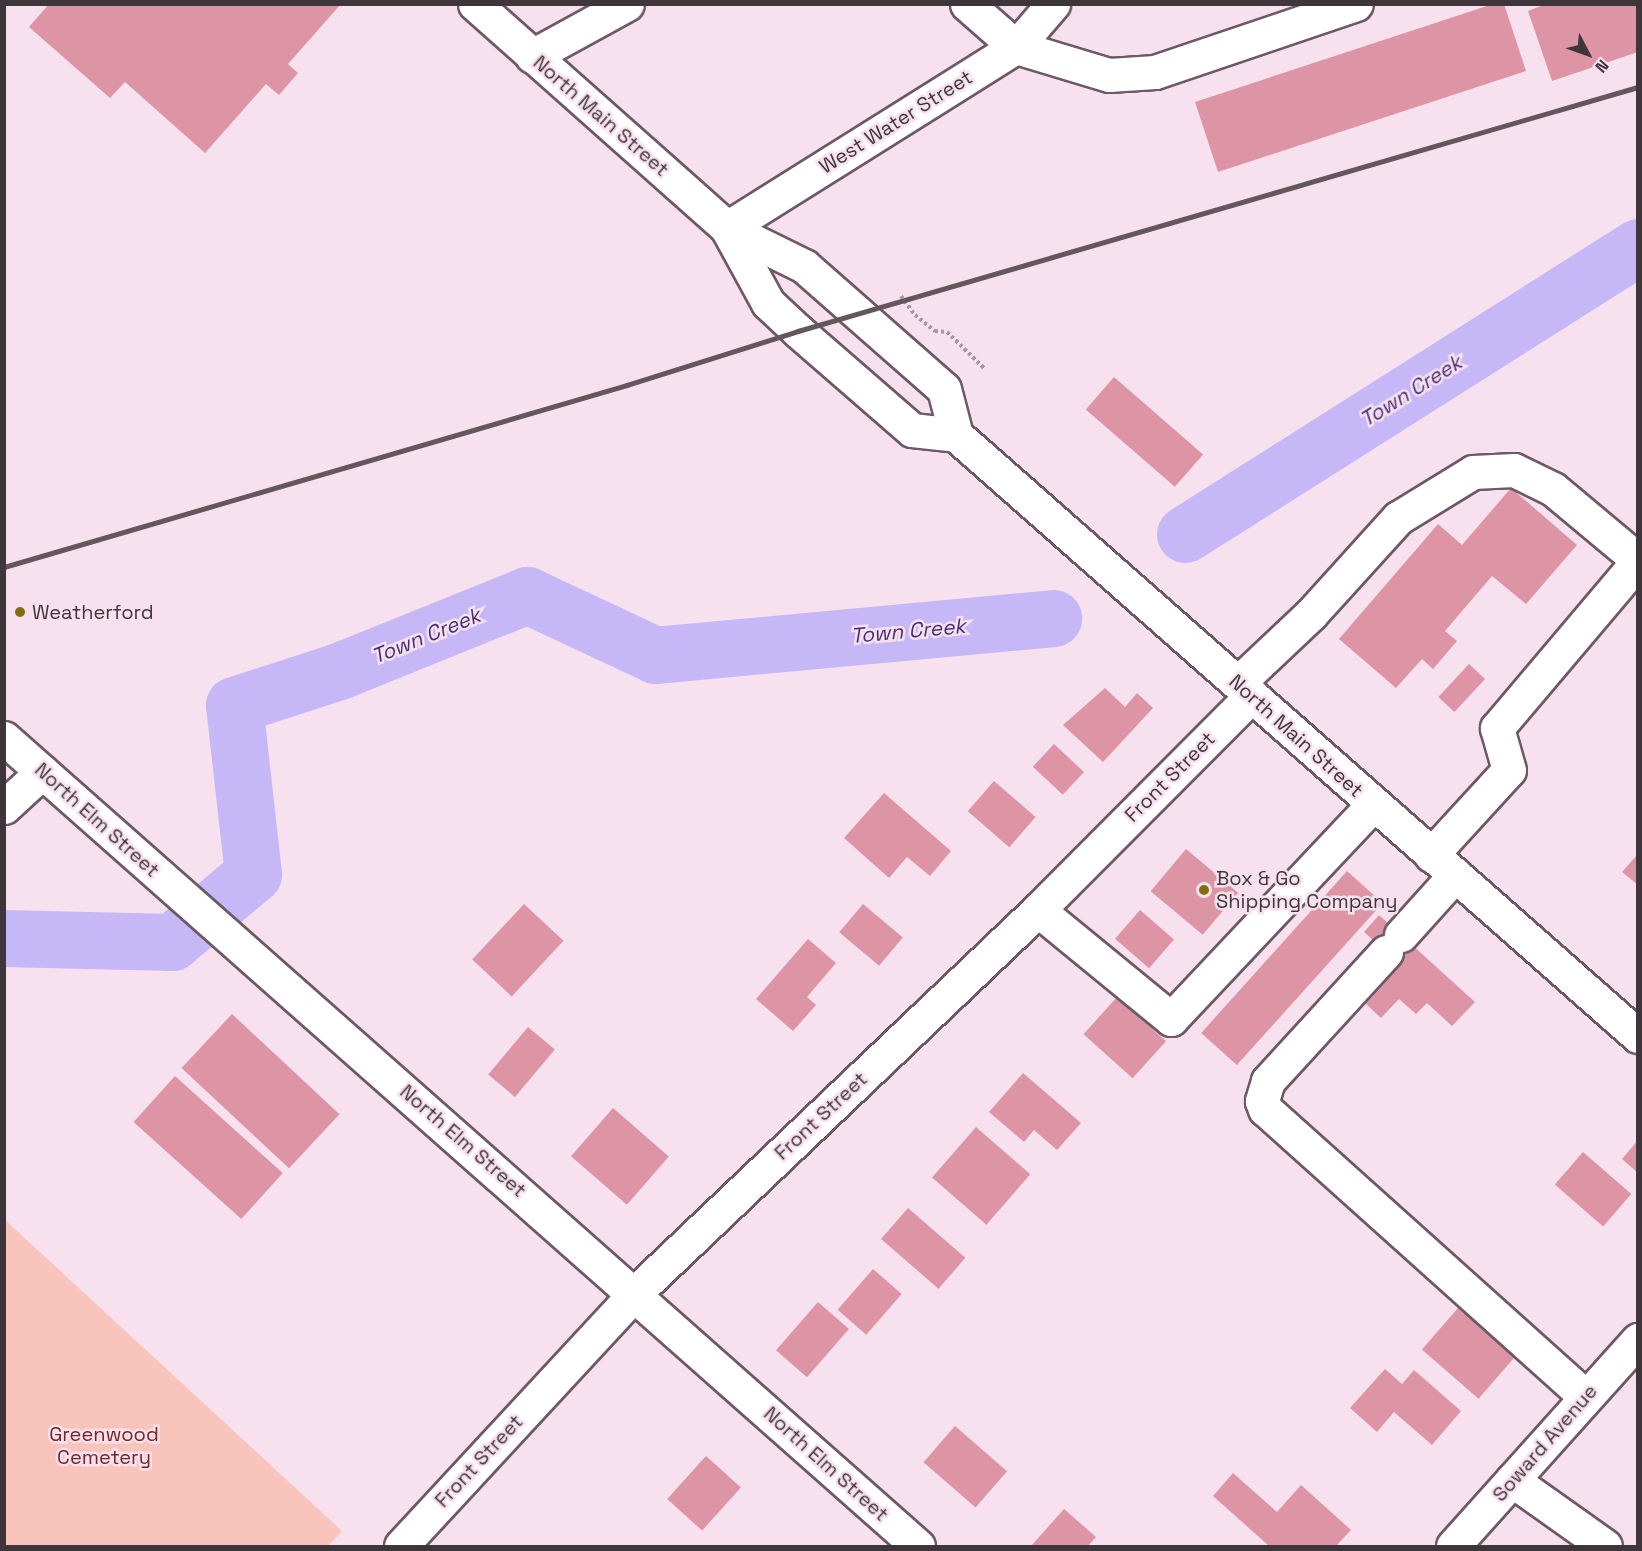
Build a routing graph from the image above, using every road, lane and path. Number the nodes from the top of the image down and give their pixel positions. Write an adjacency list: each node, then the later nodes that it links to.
1 (475, 4): 7 (street, North Main Street)
2 (627, 4): 7 (street)
3 (967, 4): 6 (street)
4 (1053, 4): 6 (street, West Water Street)
5 (1356, 4): 6 (street)
6 (1016, 47): 8 (street, West Water Street)
7 (532, 56): 8 (street, North Main Street)
8 (727, 228): 11 (street, North Main Street); 11 (street, North Main Street)
9 (901, 296): 10 (path)
10 (984, 368)
11 (956, 435): 13 (street, North Main Street)
12 (1638, 561): 13 (street, Front Street); 18 (street)
13 (1245, 689): 16 (street, North Main Street); 19 (street, Front Street)
14 (4, 738): 15 (street, North Elm Street)
15 (42, 772): 17 (street); 21 (street, North Elm Street)
16 (1373, 805): 18 (street, North Main Street); 19 (street)
17 (4, 807)
18 (1443, 865): 20 (street, North Main Street); 23 (street)
19 (1038, 910): 21 (street, Front Street)
20 (1638, 1036)
21 (635, 1293): 25 (street, Front Street); 26 (street, North Elm Street)
22 (1638, 1340): 23 (street, Soward Avenue)
23 (1586, 1396): 24 (street, Soward Avenue)
24 (1512, 1480): 27 (street, Soward Avenue); 28 (street)
25 (400, 1546)
26 (918, 1546)
27 (1454, 1546)
28 (1605, 1546)

